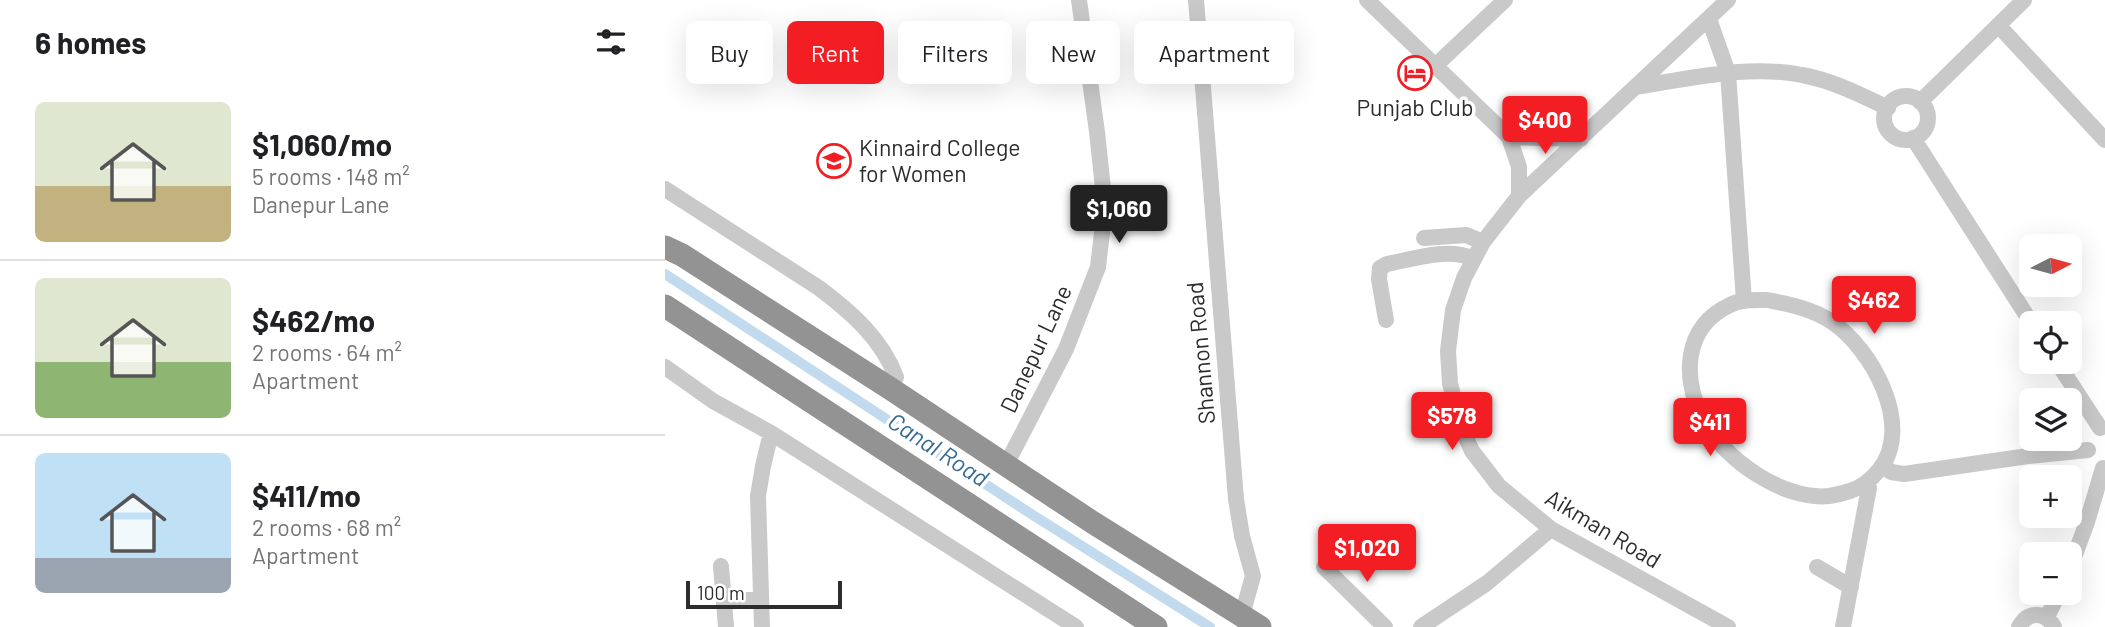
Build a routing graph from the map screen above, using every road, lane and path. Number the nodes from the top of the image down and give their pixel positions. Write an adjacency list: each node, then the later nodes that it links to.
1 (1079, 0): 36 (street, Danepur Lane)
2 (1196, 0): 49 (street, Shannon Road)
3 (1367, 0): 9 (street)
4 (1504, 0): 9 (street)
5 (1728, 0): 7 (street, Aikman Road)
6 (2024, 0): 8 (street)
7 (1709, 19): 10 (street); 11 (street, Aikman Road)
8 (1998, 25): 12 (street); 17 (street)
9 (1435, 66): 14 (street)
10 (1728, 73): 11 (street); 13 (street); 24 (street)
11 (1635, 87): 16 (street, Aikman Road)
12 (1920, 102): 13 (street); 15 (street)
13 (1888, 108): 15 (street)
14 (1509, 137): 16 (street); 19 (street)
15 (1913, 138): 26 (street)
16 (1581, 139): 19 (street, Aikman Road)
17 (2105, 140)
18 (665, 189): 32 (street)
19 (1518, 196): 21 (street, Aikman Road)
20 (1424, 238): 21 (street)
21 (1483, 242): 23 (street, Aikman Road)
22 (671, 247): 32 (highway)
23 (1474, 259): 28 (street); 40 (street, Aikman Road)
24 (1744, 300): 37 (street); 39 (street)
25 (665, 306): 29 (highway)
26 (2024, 311)
27 (665, 314): 29 (highway)
28 (1386, 320)
29 (721, 343): 54 (highway)
30 (665, 367): 34 (street)
31 (2065, 374): 33 (street)
32 (891, 389): 36 (highway)
33 (2103, 428): 35 (street)
34 (771, 433): 46 (street); 53 (street)
35 (2088, 450): 37 (street); 38 (street)
36 (1006, 465): 49 (highway)
37 (1883, 465): 39 (street)
38 (2104, 468): 41 (street)
39 (1865, 484): 45 (street)
40 (1551, 529): 56 (street); 57 (street, Aikman Road)
41 (2080, 542)
42 (721, 566): 47 (street)
43 (1324, 567): 55 (street)
44 (1817, 568): 45 (street)
45 (1851, 587): 58 (street)
46 (760, 599): 47 (street); 52 (street)
47 (724, 602): 51 (street)
48 (2055, 605): 50 (street)
49 (1251, 621)
50 (2050, 622): 59 (street)
51 (726, 627)
52 (762, 627)
53 (1076, 627)
54 (1156, 627)
55 (1385, 627)
56 (1421, 627)
57 (1728, 627)
58 (1843, 627)
59 (2019, 627)

